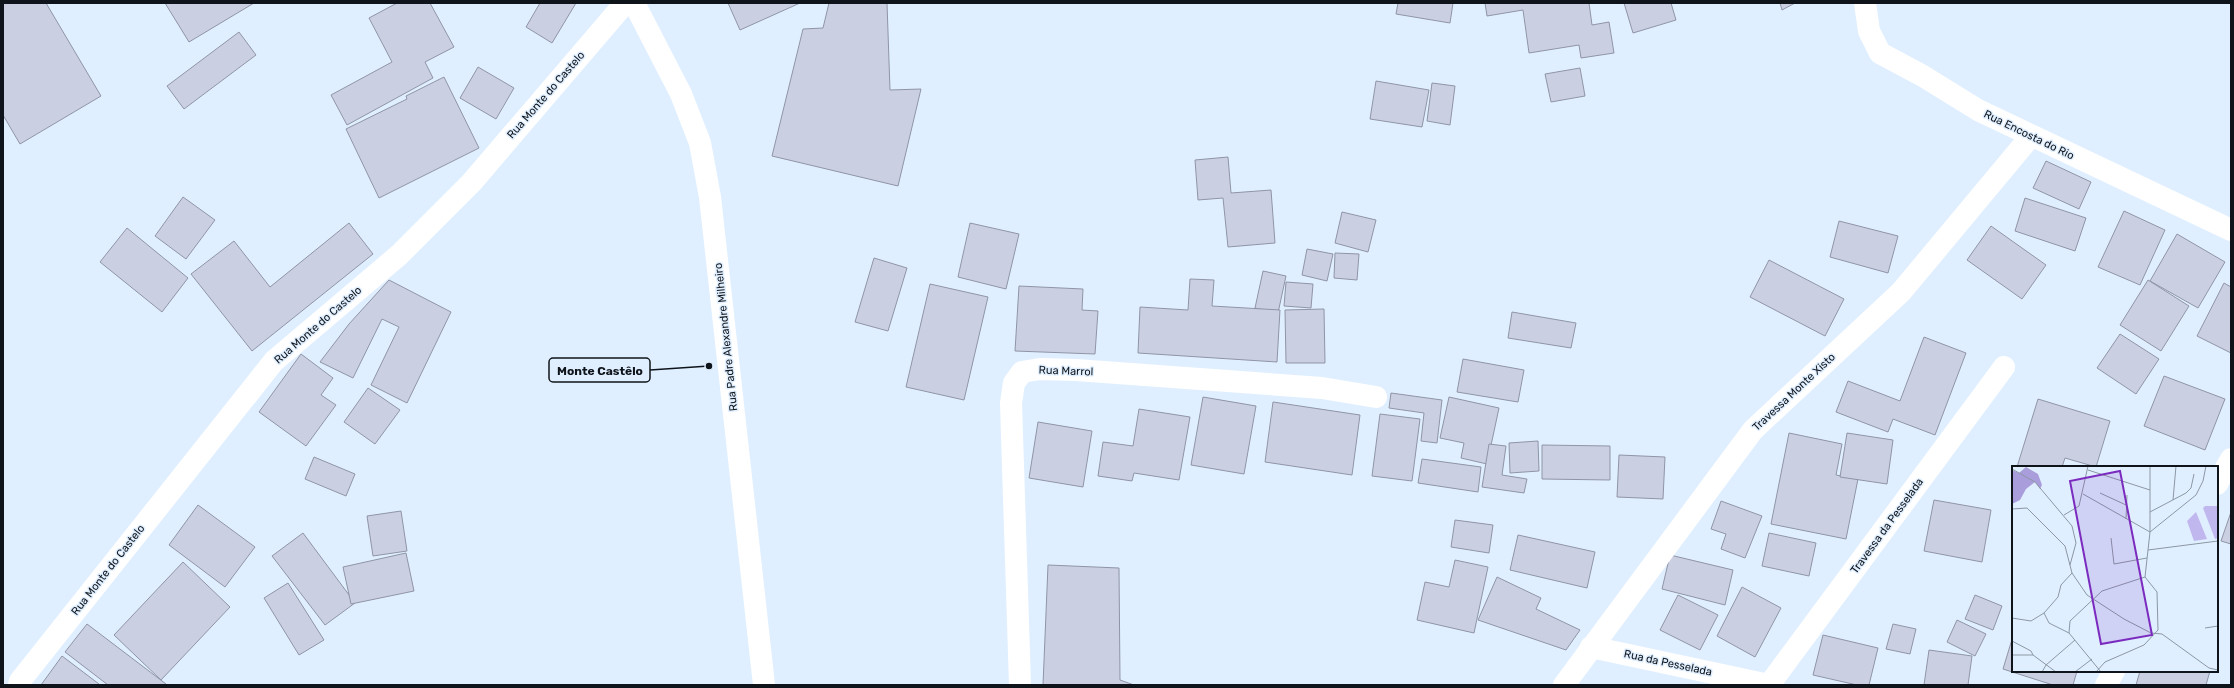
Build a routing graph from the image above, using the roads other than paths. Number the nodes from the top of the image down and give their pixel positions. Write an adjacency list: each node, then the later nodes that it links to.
1 (625, 3): 12 (street, Rua Monte do Castelo)
2 (634, 3): 13 (street, Rua Padre Alexandre Milheiro)
3 (1865, 3): 4 (street, Rua Encosta do Rio)
4 (2031, 136): 5 (street, Rua Encosta do Rio); 10 (street, Travessa Monte Xisto)
5 (2231, 230)
6 (2004, 367): 16 (street, Travessa da Pesselada)
7 (1376, 397): 14 (street, Rua Marrol)
8 (2231, 458): 9 (street)
9 (2218, 482)
10 (1591, 647): 15 (street, Travessa Monte Xisto); 16 (street, Rua da Pesselada)
11 (2113, 672): 17 (street)
12 (19, 685)
13 (764, 685)
14 (1020, 685)
15 (1564, 685)
16 (1769, 685)
17 (2106, 685)

